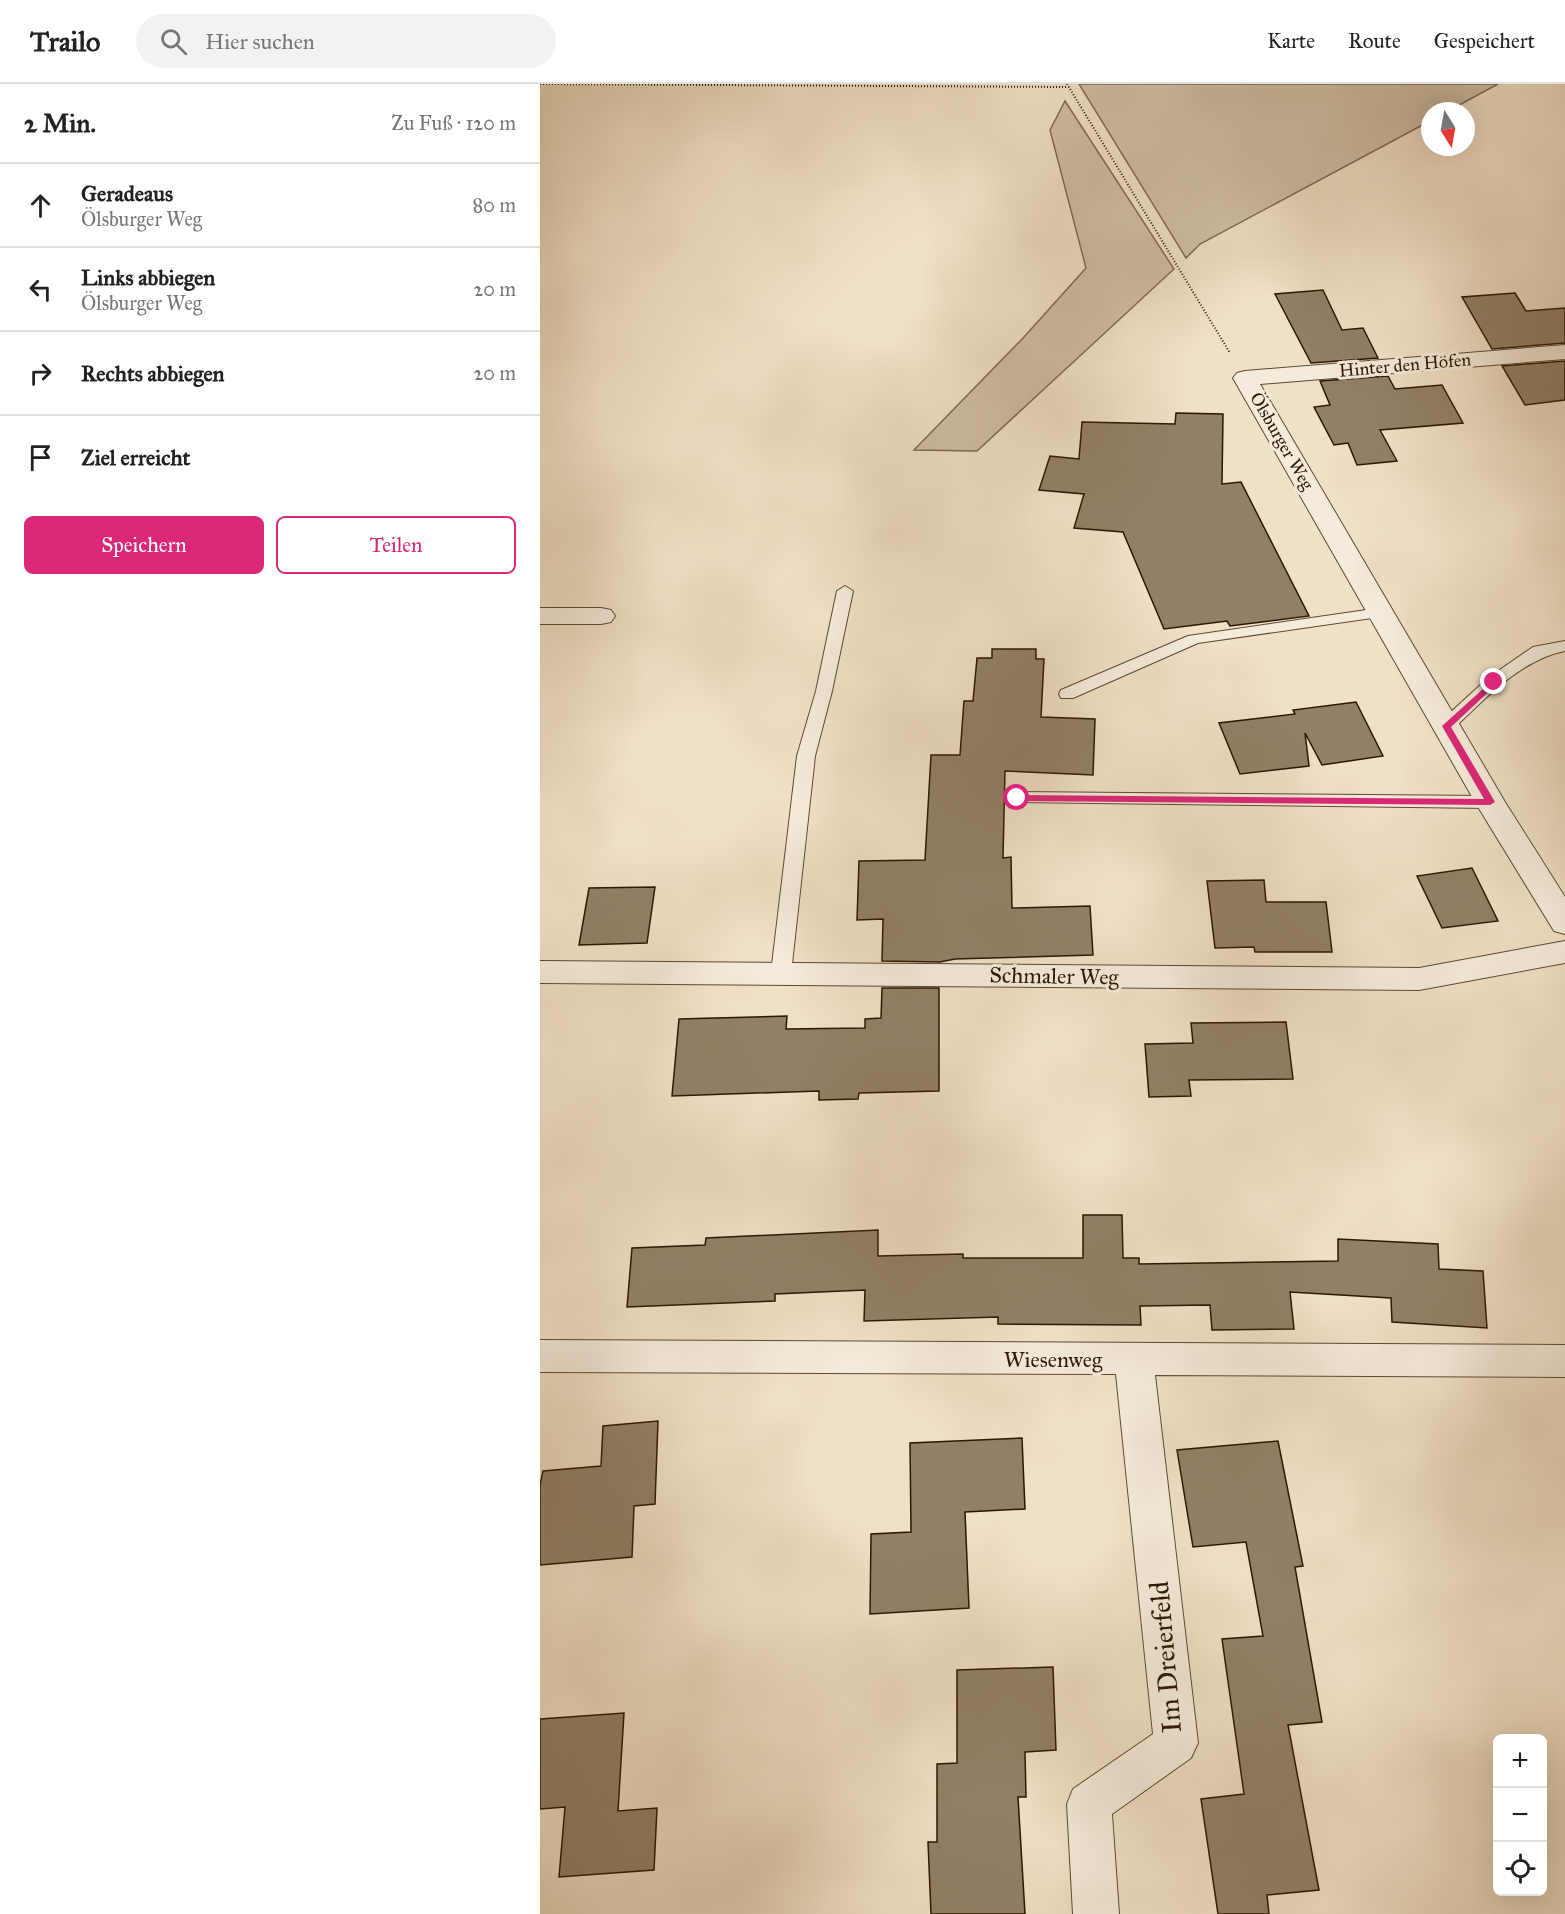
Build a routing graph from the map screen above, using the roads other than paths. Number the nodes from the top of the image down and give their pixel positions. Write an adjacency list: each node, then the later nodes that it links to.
1 (1565, 352): 2 (street, Hinter den Höfen)
2 (1245, 378): 4 (street, Ölsburger Weg)
3 (845, 591): 15 (lane)
4 (1380, 613): 8 (lane); 9 (street, Ölsburger Weg)
5 (540, 616): 6 (street)
6 (601, 616)
7 (1565, 646): 9 (lane)
8 (1067, 694)
9 (1446, 726): 11 (street, Ölsburger Weg)
10 (1017, 798): 11 (lane)
11 (1490, 802): 12 (street, Ölsburger Weg)
12 (1565, 923)
13 (1565, 952): 15 (street, Schmaler Weg)
14 (540, 972): 15 (street, Schmaler Weg)
15 (781, 973)
16 (540, 1356): 17 (street, Wiesenweg)
17 (1134, 1359): 18 (street, Wiesenweg); 19 (street, Im Dreierfeld)
18 (1565, 1361)
19 (1096, 1914)

